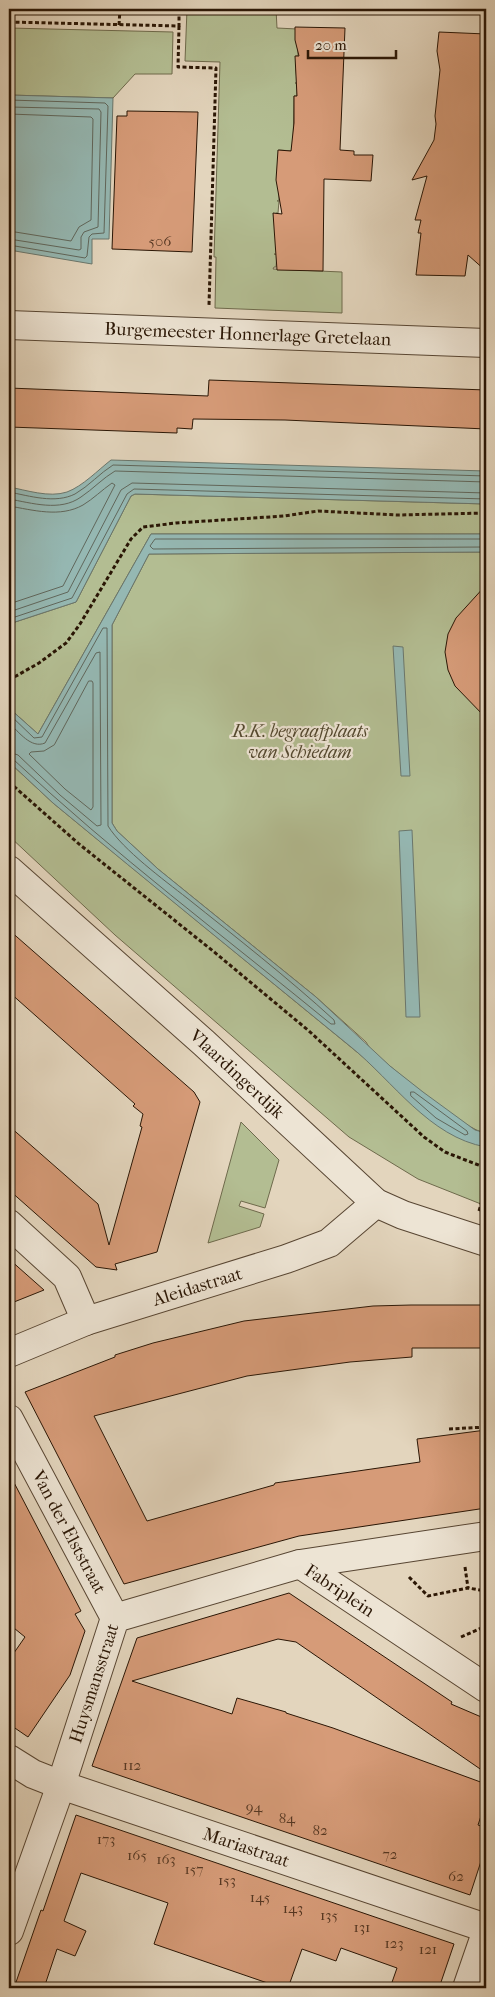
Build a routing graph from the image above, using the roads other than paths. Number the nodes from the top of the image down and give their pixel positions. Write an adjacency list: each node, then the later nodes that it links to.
1 (9, 325): 2 (street, Burgemeester Honnerlage Gretelaan)
2 (486, 344)
3 (9, 870): 4 (street, Vlaardingerdijk)
4 (376, 1203): 6 (street, Vlaardingerdijk); 7 (street, Aleidastraat)
5 (9, 1224): 7 (street)
6 (486, 1242)
7 (86, 1321): 8 (street, Aleidastraat)
8 (9, 1353)
9 (9, 1419): 12 (street, Van der Elststraat)
10 (486, 1536): 11 (street, Fabriplein)
11 (300, 1564): 12 (street, Huysmansstraat); 13 (street, Fabriplein)
12 (115, 1618): 15 (street, Huysmansstraat)
13 (486, 1688)
14 (9, 1759): 15 (street, Mariastraat)
15 (61, 1785): 16 (street, Mariastraat); 17 (street, Huysmansstraat)
16 (486, 1928)
17 (9, 1931)
18 (486, 1933): 19 (street)
19 (467, 1988)

